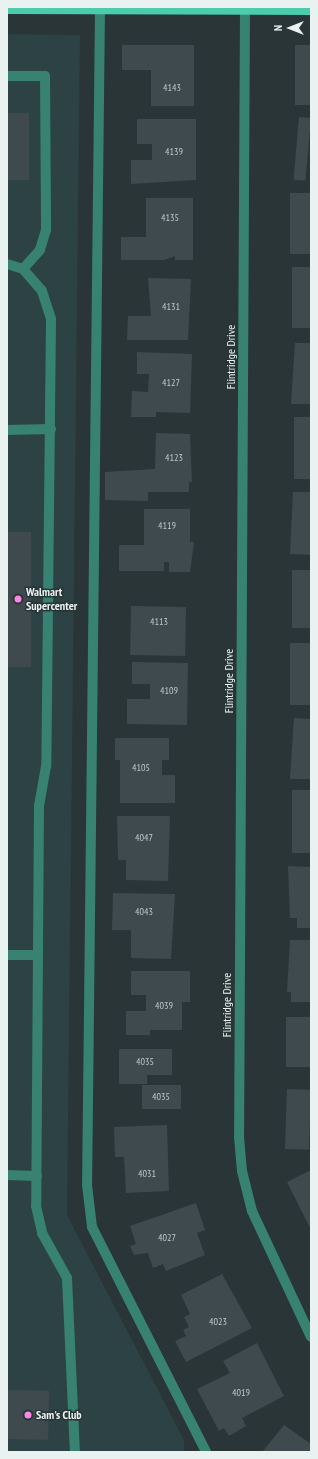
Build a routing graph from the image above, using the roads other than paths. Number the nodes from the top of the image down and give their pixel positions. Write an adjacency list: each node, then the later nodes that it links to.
1 (245, 8): 3 (main road); 4 (main road); 14 (street, Flintridge Drive)
2 (7, 9): 3 (main road)
3 (100, 9): 16 (street)
4 (311, 10)
5 (7, 76): 7 (street)
6 (7, 264): 7 (street)
7 (23, 269): 8 (street)
8 (51, 429): 9 (street); 11 (street)
9 (7, 430)
10 (7, 955): 11 (street)
11 (38, 955): 13 (street)
12 (7, 1175): 13 (street)
13 (37, 1176): 15 (street)
14 (311, 1337)
15 (75, 1452)
16 (206, 1452)

